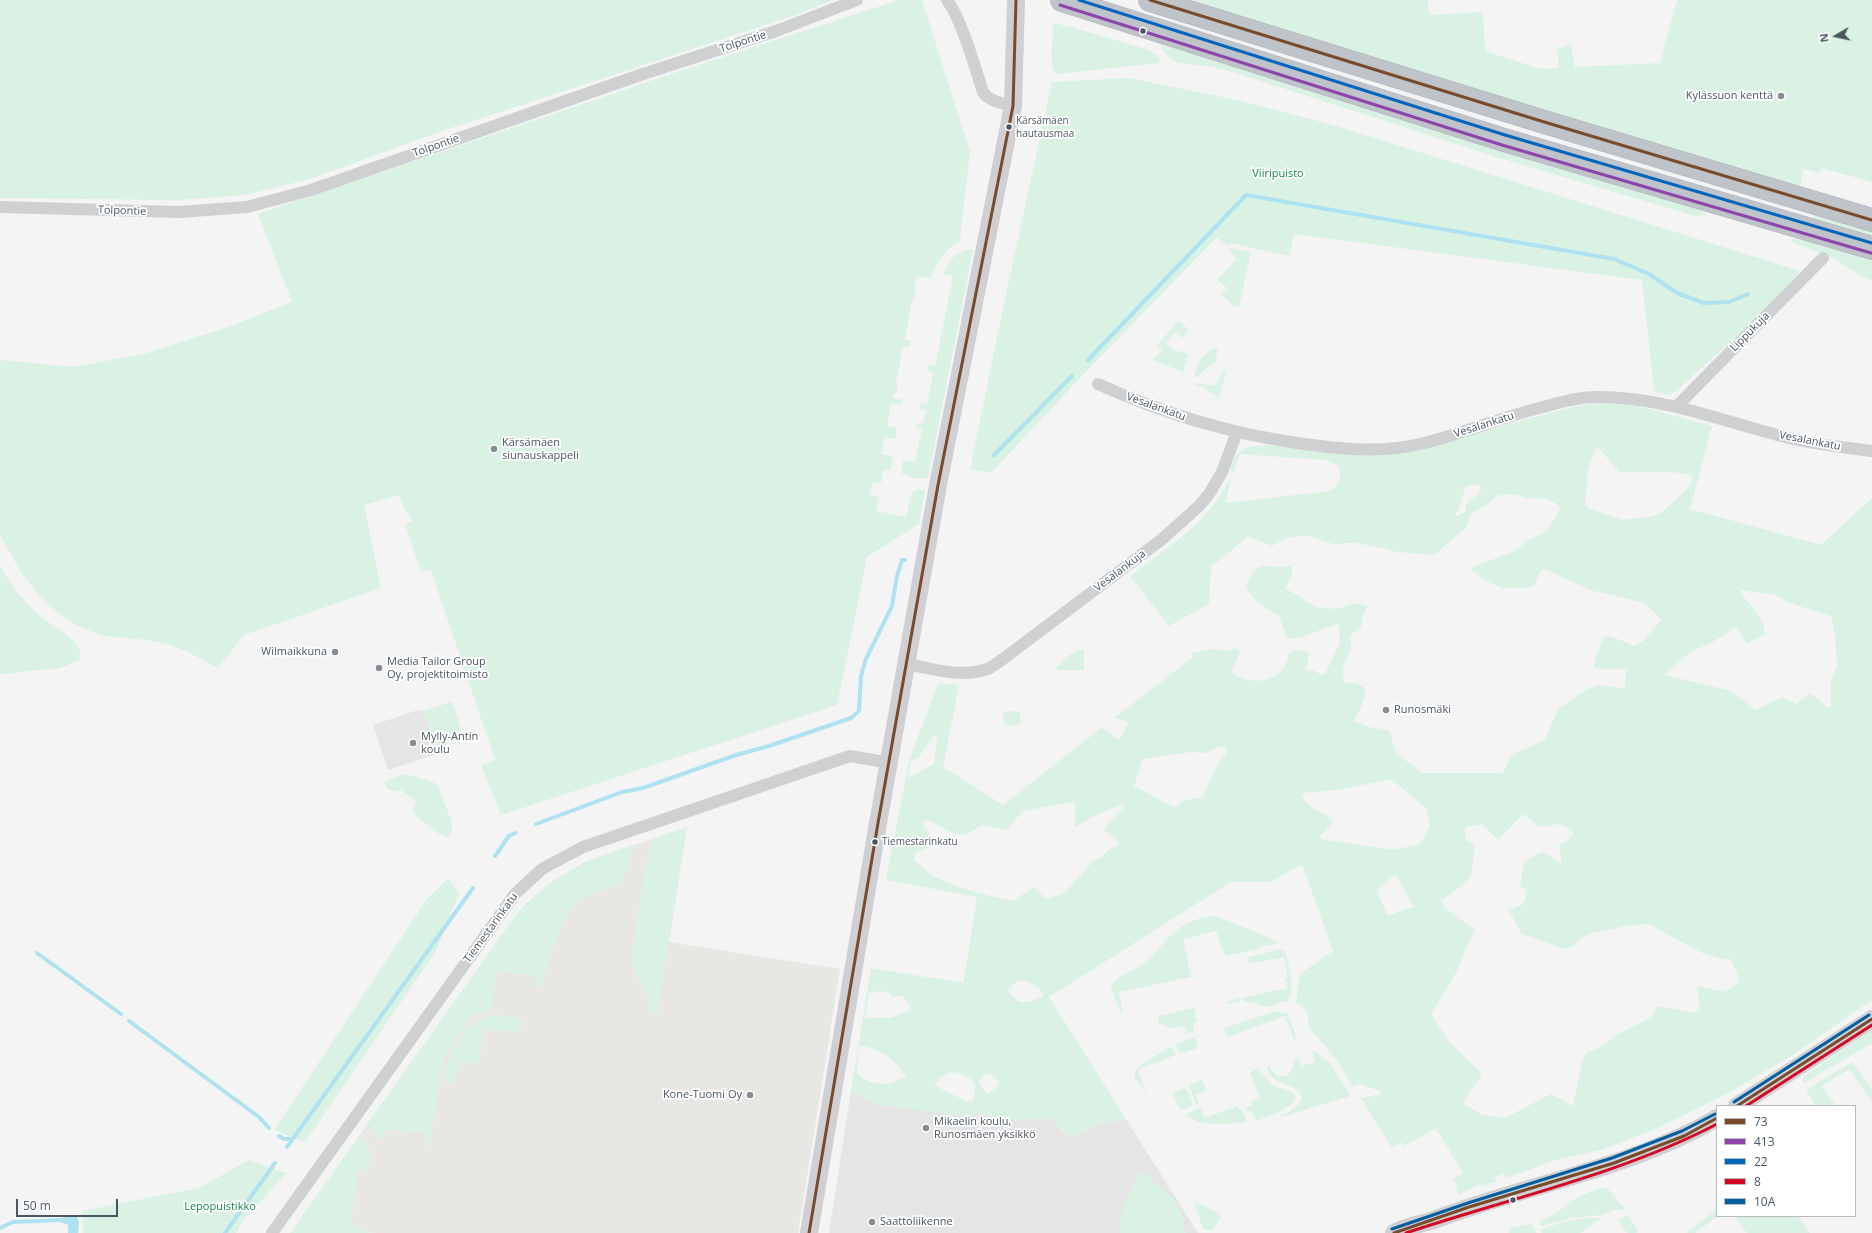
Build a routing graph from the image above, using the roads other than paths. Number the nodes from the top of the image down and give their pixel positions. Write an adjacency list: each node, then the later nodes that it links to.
1 (857, 0): 7 (street, Tolpontie)
2 (947, 0): 6 (street)
3 (1016, 0): 6 (street)
4 (1062, 0): 9 (highway)
5 (1150, 0): 8 (highway)
6 (1013, 106): 15 (street)
7 (0, 207)
8 (1872, 220)
9 (1872, 248)
10 (1823, 258): 12 (street, Lippukuja)
11 (1098, 384): 13 (street, Vesalankatu)
12 (1676, 406): 13 (street, Vesalankatu); 14 (street, Vesalankatu)
13 (1237, 432): 15 (street, Vesalankuja)
14 (1872, 451)
15 (907, 664): 16 (street)
16 (890, 763): 21 (street, Tiemestarinkatu); 22 (street)
17 (1872, 1019): 18 (street)
18 (1739, 1105)
19 (1716, 1119): 20 (street)
20 (1430, 1221): 23 (street); 24 (street)
21 (272, 1233)
22 (809, 1233)
23 (1394, 1233)
24 (1416, 1233)

